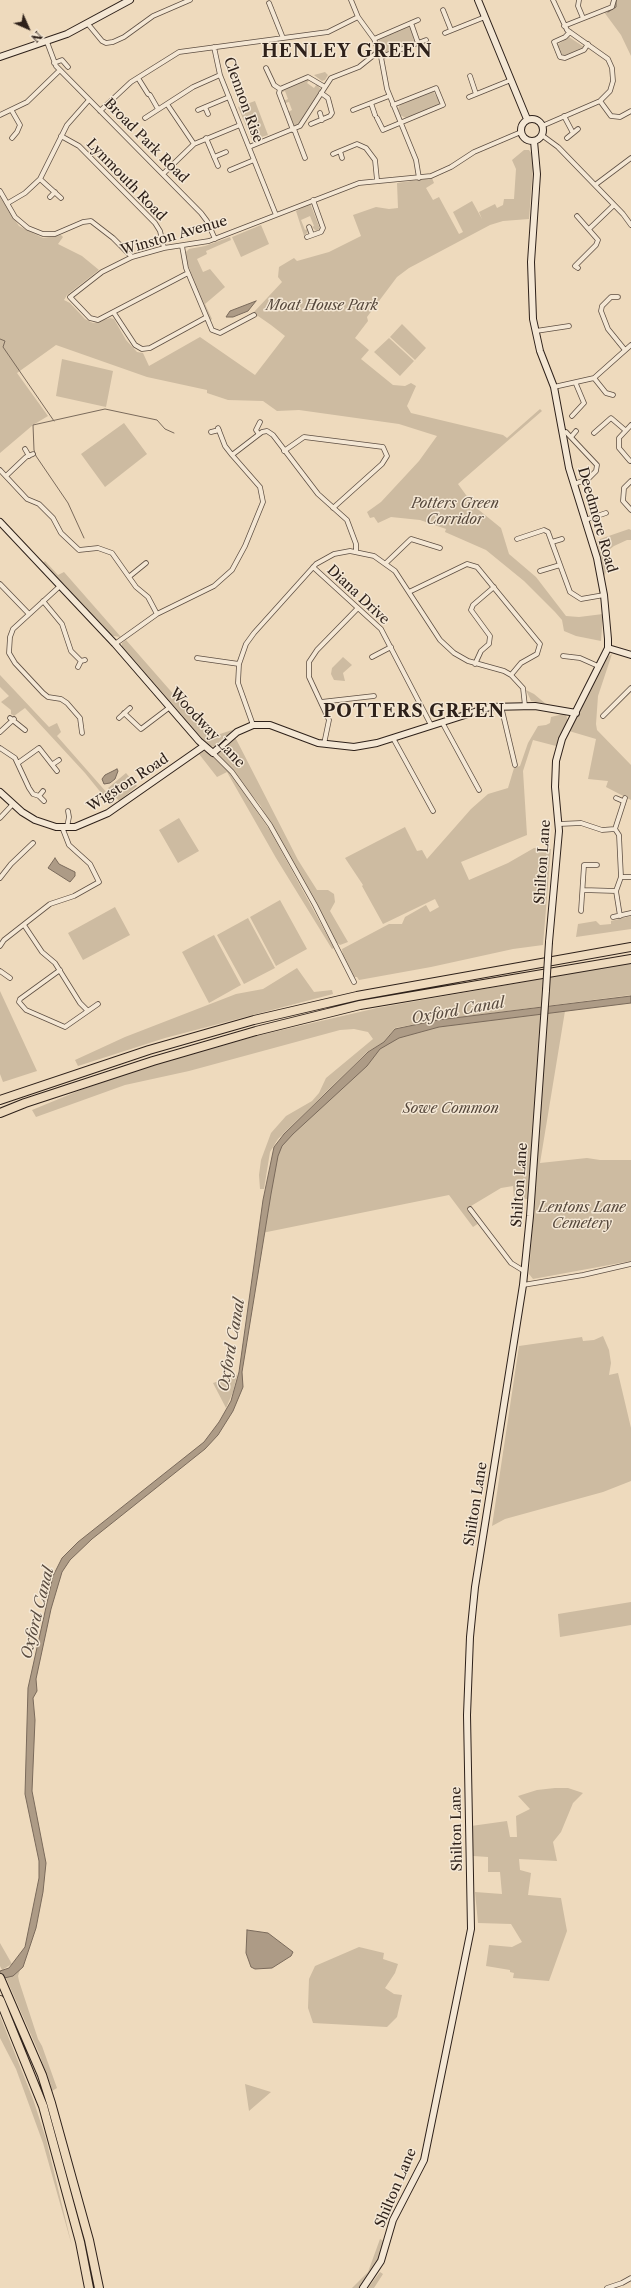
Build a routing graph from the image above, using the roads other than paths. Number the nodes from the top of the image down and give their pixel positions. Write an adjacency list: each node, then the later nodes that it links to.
1 (130, 0): 15 (street)
2 (190, 0): 15 (street)
3 (351, 0): 10 (street)
4 (553, 0): 16 (street)
5 (579, 0): 12 (street)
6 (614, 0): 12 (street)
7 (481, 1): 11 (street)
8 (269, 3): 20 (street)
9 (443, 10): 17 (street)
10 (358, 17): 20 (street); 21 (street)
11 (485, 17): 17 (street); 37 (street)
12 (583, 18): 16 (street)
13 (418, 20): 14 (street)
14 (411, 23): 21 (street); 24 (street)
15 (88, 24): 23 (street)
16 (564, 26): 18 (street)
17 (451, 30): 19 (street)
18 (570, 32): 25 (street); 25 (street)
19 (445, 33)
20 (283, 38): 26 (street)
21 (374, 38): 27 (street)
22 (426, 40): 24 (street)
23 (47, 42): 28 (street); 30 (street, Broad Park Road)
24 (418, 43): 29 (street)
25 (588, 44): 48 (street)
26 (214, 48): 34 (street, Clennon Rise); 36 (street)
27 (379, 51): 29 (street); 38 (street)
28 (0, 57)
29 (382, 57): 44 (street)
30 (54, 63): 31 (street); 33 (street, Broad Park Road)
31 (68, 67)
32 (266, 68): 41 (street)
33 (60, 70): 47 (street, Broad Park Road); 58 (street)
34 (220, 75): 45 (street, Clennon Rise); 51 (street)
35 (470, 76): 43 (street)
36 (138, 78): 55 (street); 59 (street)
37 (511, 80): 43 (street); 66 (street)
38 (325, 86): 41 (street); 42 (street)
39 (442, 86): 40 (street)
40 (436, 88): 52 (street); 53 (street)
41 (280, 89): 72 (street)
42 (321, 93): 67 (street); 72 (street)
43 (476, 94): 46 (street)
44 (389, 96): 49 (street); 52 (street)
45 (229, 97): 54 (street); 70 (street, Clennon Rise)
46 (469, 97)
47 (89, 100): 59 (street, Broad Park Road); 76 (street)
48 (600, 101): 60 (street); 64 (street)
49 (371, 103): 57 (street); 68 (street)
50 (449, 103): 53 (street)
51 (167, 104): 55 (street); 82 (street)
52 (393, 105): 68 (street)
53 (443, 105): 68 (street)
54 (205, 107): 56 (street); 62 (street)
55 (158, 109): 65 (street)
56 (198, 110)
57 (353, 110)
58 (12, 111): 63 (street); 78 (street)
59 (100, 111): 94 (street, Broad Park Road)
60 (631, 111)
61 (320, 113): 67 (street)
62 (208, 114)
63 (0, 115)
64 (564, 116): 71 (street); 75 (street)
65 (145, 118)
66 (527, 119): 71 (street); 74 (street)
67 (322, 120): 69 (street)
68 (401, 122): 95 (street)
69 (311, 124)
70 (240, 125): 79 (street); 83 (street, Clennon Rise)
71 (542, 126): 77 (street)
72 (294, 129): 83 (street); 88 (street)
73 (578, 130): 75 (street)
74 (521, 132): 81 (street); 95 (street, Winston Avenue)
75 (573, 132): 80 (street)
76 (61, 136): 96 (street); 115 (street, Lynmouth Road)
77 (543, 136): 81 (street); 98 (street)
78 (12, 138)
79 (206, 138): 82 (street); 87 (street)
80 (567, 138)
81 (534, 141): 124 (street, Deedmore Road)
82 (194, 144): 94 (street)
83 (249, 147): 91 (street, Clennon Rise)
84 (340, 151): 86 (street); 89 (street); 97 (street)
85 (226, 152): 87 (street)
86 (333, 154)
87 (214, 157): 92 (street)
88 (306, 158)
89 (342, 158)
90 (631, 158): 98 (street)
91 (254, 160): 93 (street, Clennon Rise); 106 (street, Clennon Rise)
92 (218, 166)
93 (230, 170)
94 (163, 174): 113 (street, Broad Park Road)
95 (419, 178): 97 (street, Winston Avenue)
96 (40, 179): 100 (street); 104 (street)
97 (377, 180): 103 (street, Winston Avenue)
98 (595, 185): 105 (street)
99 (0, 190): 104 (street)
100 (55, 192): 101 (street); 102 (street)
101 (50, 197)
102 (61, 198)
103 (313, 200): 106 (street, Winston Avenue); 111 (street)
104 (8, 203): 116 (street)
105 (614, 205): 108 (street); 110 (street)
106 (276, 215): 113 (street, Winston Avenue)
107 (576, 216): 110 (street)
108 (631, 225)
109 (309, 227): 111 (street)
110 (589, 229): 117 (street)
111 (312, 235): 112 (street)
112 (308, 237)
113 (214, 239): 114 (street, Winston Avenue)
114 (182, 246): 115 (street, Winston Avenue); 118 (street)
115 (164, 248): 116 (street, Winston Avenue)
116 (132, 257): 120 (street, Winston Avenue)
117 (578, 268)
118 (188, 273): 120 (street); 122 (street)
119 (618, 297): 126 (street)
120 (114, 313): 122 (street)
121 (254, 315): 122 (street)
122 (205, 318)
123 (569, 326): 124 (street)
124 (536, 331): 129 (street, Deedmore Road)
125 (631, 345): 126 (street)
126 (625, 350): 127 (street)
127 (594, 378): 128 (street); 130 (street)
128 (576, 384): 129 (street); 131 (street)
129 (554, 387): 148 (street, Deedmore Road)
130 (613, 395)
131 (572, 416)
132 (260, 422): 138 (street)
133 (631, 425): 134 (street)
134 (625, 430): 139 (street); 144 (street)
135 (576, 431): 140 (street)
136 (211, 432): 143 (street)
137 (566, 432): 140 (street)
138 (258, 433): 142 (street); 143 (street)
139 (594, 433)
140 (571, 437): 148 (street)
141 (25, 448): 146 (street)
142 (284, 451): 149 (street); 149 (street)
143 (232, 454): 173 (street)
144 (630, 461)
145 (0, 470): 146 (street)
146 (6, 476): 164 (street)
147 (631, 481): 150 (street)
148 (574, 484): 152 (street, Deedmore Road)
149 (333, 508): 158 (street)
150 (631, 510)
151 (606, 513): 152 (street)
152 (585, 520): 169 (street, Deedmore Road)
153 (0, 522): 166 (street, Woodway Lane)
154 (517, 538): 156 (street)
155 (562, 539): 156 (street)
156 (552, 542): 161 (street)
157 (440, 548): 160 (street)
158 (356, 551): 160 (street); 162 (street)
159 (146, 563): 164 (street)
160 (386, 563): 168 (street)
161 (560, 565): 163 (street); 169 (street)
162 (313, 567): 171 (street, Diana Drive); 181 (street)
163 (540, 571)
164 (130, 576): 173 (street)
165 (0, 584): 172 (street)
166 (60, 586): 170 (street); 174 (street, Woodway Lane)
167 (494, 587): 168 (street); 182 (street); 185 (street)
168 (409, 592): 182 (street)
169 (604, 595): 176 (street, Deedmore Road)
170 (43, 601): 172 (street); 184 (street)
171 (358, 608): 175 (street, Diana Drive); 188 (street)
172 (28, 614): 202 (street)
173 (157, 614): 174 (street)
174 (115, 644): 191 (street, Woodway Lane)
175 (391, 647): 179 (street); 199 (street, Diana Drive)
176 (608, 648): 178 (street); 183 (street)
177 (563, 656): 183 (street)
178 (631, 656)
179 (372, 657)
180 (197, 658): 181 (street)
181 (239, 664): 198 (street)
182 (475, 664): 185 (street)
183 (598, 666): 194 (street)
184 (78, 667)
185 (511, 675): 190 (street)
186 (631, 688): 195 (street)
187 (374, 696): 188 (street)
188 (321, 702): 205 (street)
189 (501, 706): 190 (street); 197 (street); 213 (street)
190 (525, 706): 194 (street)
191 (170, 707): 193 (street); 206 (street, Woodway Lane)
192 (130, 708): 193 (street)
193 (124, 713): 196 (street)
194 (576, 713): 225 (street, Shilton Lane)
195 (603, 716)
196 (119, 718)
197 (442, 722): 199 (street); 215 (street)
198 (253, 726): 205 (street); 209 (street)
199 (431, 726): 203 (street)
200 (25, 730): 201 (street)
201 (0, 732)
202 (82, 732)
203 (393, 738): 205 (street); 223 (street)
204 (42, 742): 208 (street)
205 (324, 744)
206 (204, 746): 209 (street, Woodway Lane); 226 (street, Wigston Road)
207 (0, 748): 211 (street)
208 (40, 748): 211 (street); 212 (street)
209 (213, 753): 246 (street, Woodway Lane)
210 (59, 760): 212 (street)
211 (18, 763): 218 (street)
212 (53, 764): 214 (street)
213 (515, 765)
214 (57, 771)
215 (479, 790)
216 (43, 791): 218 (street)
217 (0, 792): 221 (street, Wigston Road)
218 (39, 796): 220 (street)
219 (616, 798): 227 (street)
220 (44, 801)
221 (13, 804): 224 (street); 226 (street, Wigston Road)
222 (68, 811): 226 (street)
223 (433, 811)
224 (0, 818)
225 (559, 824): 227 (street); 253 (street, Shilton Lane, bridge)
226 (65, 827): 239 (street)
227 (615, 829): 230 (street)
228 (33, 843): 232 (street)
229 (597, 865): 233 (street)
230 (621, 877): 231 (street); 234 (street)
231 (631, 877)
232 (0, 878)
233 (583, 890): 234 (street); 235 (street)
234 (616, 891): 237 (street)
235 (581, 911)
236 (631, 913): 237 (street)
237 (620, 916): 238 (street)
238 (613, 917)
239 (24, 925): 240 (street); 243 (street)
240 (0, 946)
241 (631, 948): 249 (highway)
242 (631, 959): 250 (highway)
243 (60, 970): 248 (street); 248 (street)
244 (0, 971): 245 (street)
245 (10, 978)
246 (354, 982)
247 (98, 1004): 248 (street)
248 (88, 1011)
249 (0, 1101)
250 (0, 1114)
251 (470, 1209): 253 (street)
252 (631, 1264): 254 (street)
253 (524, 1271): 254 (street, Shilton Lane)
254 (523, 1285): 260 (street, Shilton Lane)
255 (0, 1978): 259 (highway)
256 (0, 2000): 258 (highway)
257 (631, 2278): 261 (street)
258 (89, 2288)
259 (99, 2288)
260 (363, 2288)
261 (607, 2288)

